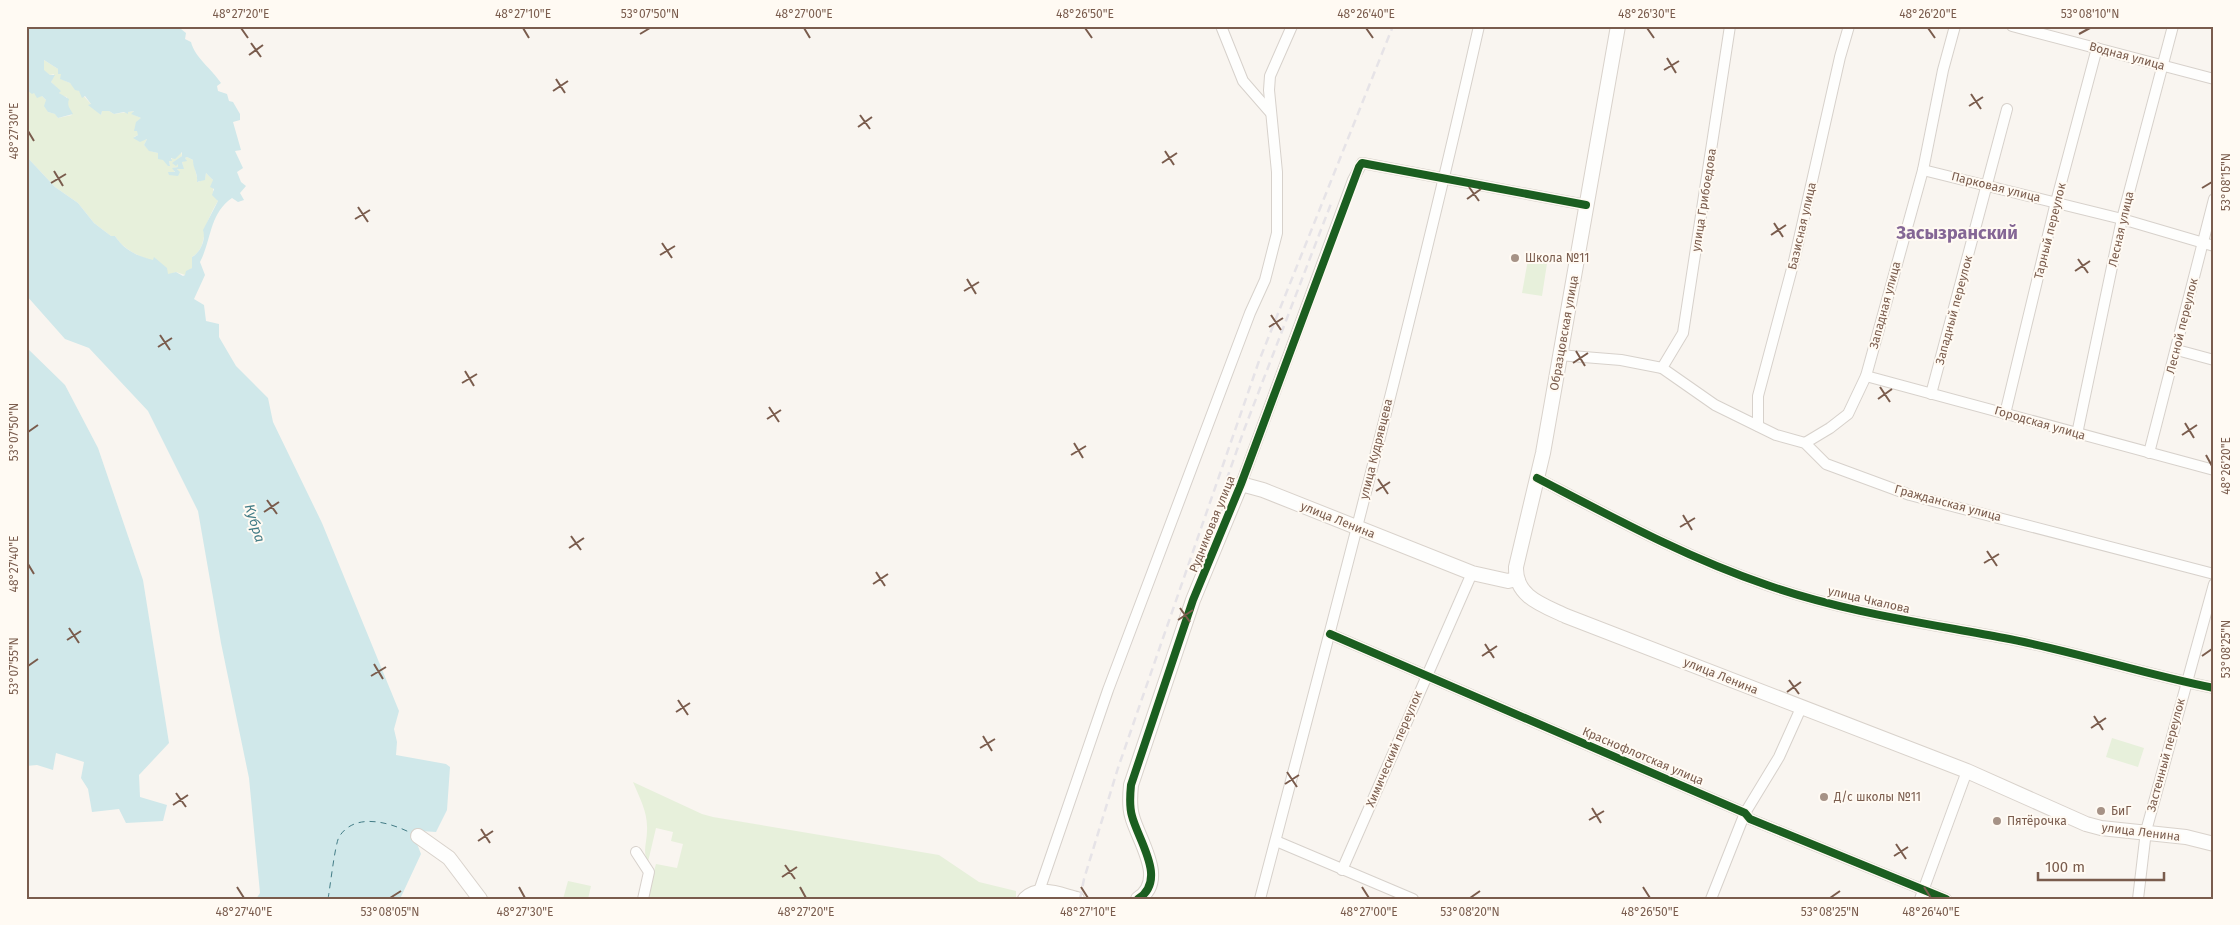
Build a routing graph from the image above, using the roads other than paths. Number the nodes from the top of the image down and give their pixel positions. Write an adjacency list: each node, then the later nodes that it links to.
1 (1221, 26): 15 (street)
2 (1292, 26): 15 (street)
3 (1479, 26): 17 (street, улица Кудрявцева)
4 (1618, 26): 21 (main road, Образцовская улица)
5 (1730, 26): 28 (street, улица Грибоедова)
6 (1849, 26): 32 (street, Базисная улица)
7 (1955, 26): 16 (street, Западная улица)
8 (2012, 26): 10 (street, Водная улица)
9 (2173, 26): 12 (street, Лесная улица)
10 (2026, 28): 11 (street, Водная улица)
11 (2097, 48): 12 (street, Водная улица); 20 (street, Тарный переулок)
12 (2164, 66): 13 (street, Водная улица); 22 (street, Лесная улица)
13 (2214, 79)
14 (2007, 109): 18 (street, Западный переулок)
15 (1270, 112): 57 (street)
16 (1923, 170): 18 (street, Парковая улица); 29 (street, Западная улица)
17 (1445, 179): 21 (street); 38 (street, Рудниковая улица); 39 (street, улица Кудрявцева)
18 (1986, 186): 20 (street, Парковая улица); 30 (street, Западный переулок)
19 (2214, 200): 23 (street, Лесной переулок)
20 (2056, 202): 22 (street, Парковая улица); 31 (street, Тарный переулок)
21 (1586, 204): 26 (main road, Образцовская улица)
22 (2122, 219): 23 (street, Парковая улица); 33 (street, Лесная улица)
23 (2202, 242): 24 (street, Парковая улица); 25 (street, Лесной переулок)
24 (2214, 246)
25 (2177, 350): 27 (street); 35 (street, Лесной переулок)
26 (1559, 355): 28 (street, Гражданская улица); 37 (main road, Образцовская улица)
27 (2214, 360)
28 (1662, 368): 32 (street, Гражданская улица)
29 (1866, 376): 30 (street, Городская улица); 34 (street, Западная улица)
30 (1932, 394): 31 (street, Городская улица)
31 (2005, 414): 33 (street, Городская улица)
32 (1758, 426): 34 (street, Гражданская улица)
33 (2077, 434): 35 (street, Городская улица)
34 (1805, 444): 41 (street, Гражданская улица)
35 (2149, 453): 36 (street, Городская улица)
36 (2214, 470)
37 (1538, 478): 42 (main road, Образцовская улица); 46 (street, улица Чкалова)
38 (1240, 484): 39 (main road, улица Ленина); 59 (main road, Рудниковая улица)
39 (1356, 527): 40 (main road, улица Ленина); 44 (street, улица Кудрявцева)
40 (1472, 573): 42 (main road, улица Ленина); 45 (street, Химический переулок)
41 (2214, 574)
42 (1516, 579): 48 (main road, улица Ленина)
43 (2214, 584): 46 (street, Застенный переулок)
44 (1330, 634): 45 (street, Краснофлотская улица); 53 (street, улица Кудрявцева)
45 (1426, 675): 50 (street, Краснофлотская улица); 56 (street, Химический переулок)
46 (2186, 683): 47 (street, улица Чкалова); 51 (street, Застенный переулок)
47 (2214, 688)
48 (1801, 708): 49 (main road, улица Ленина); 50 (street)
49 (1967, 771): 51 (main road, улица Ленина); 58 (street)
50 (1745, 813): 58 (street, Краснофлотская улица); 66 (street)
51 (2146, 832): 54 (main road, улица Ленина); 68 (street, Застенный переулок)
52 (418, 836): 60 (main road)
53 (1276, 840): 56 (street); 64 (street, улица Кудрявцева)
54 (2214, 844)
55 (636, 852): 61 (street)
56 (1342, 870): 65 (street)
57 (1039, 891): 62 (main road); 63 (main road)
58 (1922, 894): 67 (street, Краснофлотская улица)
59 (1142, 897)
60 (480, 899)
61 (643, 899)
62 (1025, 899)
63 (1077, 899)
64 (1260, 899)
65 (1413, 899)
66 (1711, 899)
67 (1946, 899)
68 (2138, 899)

